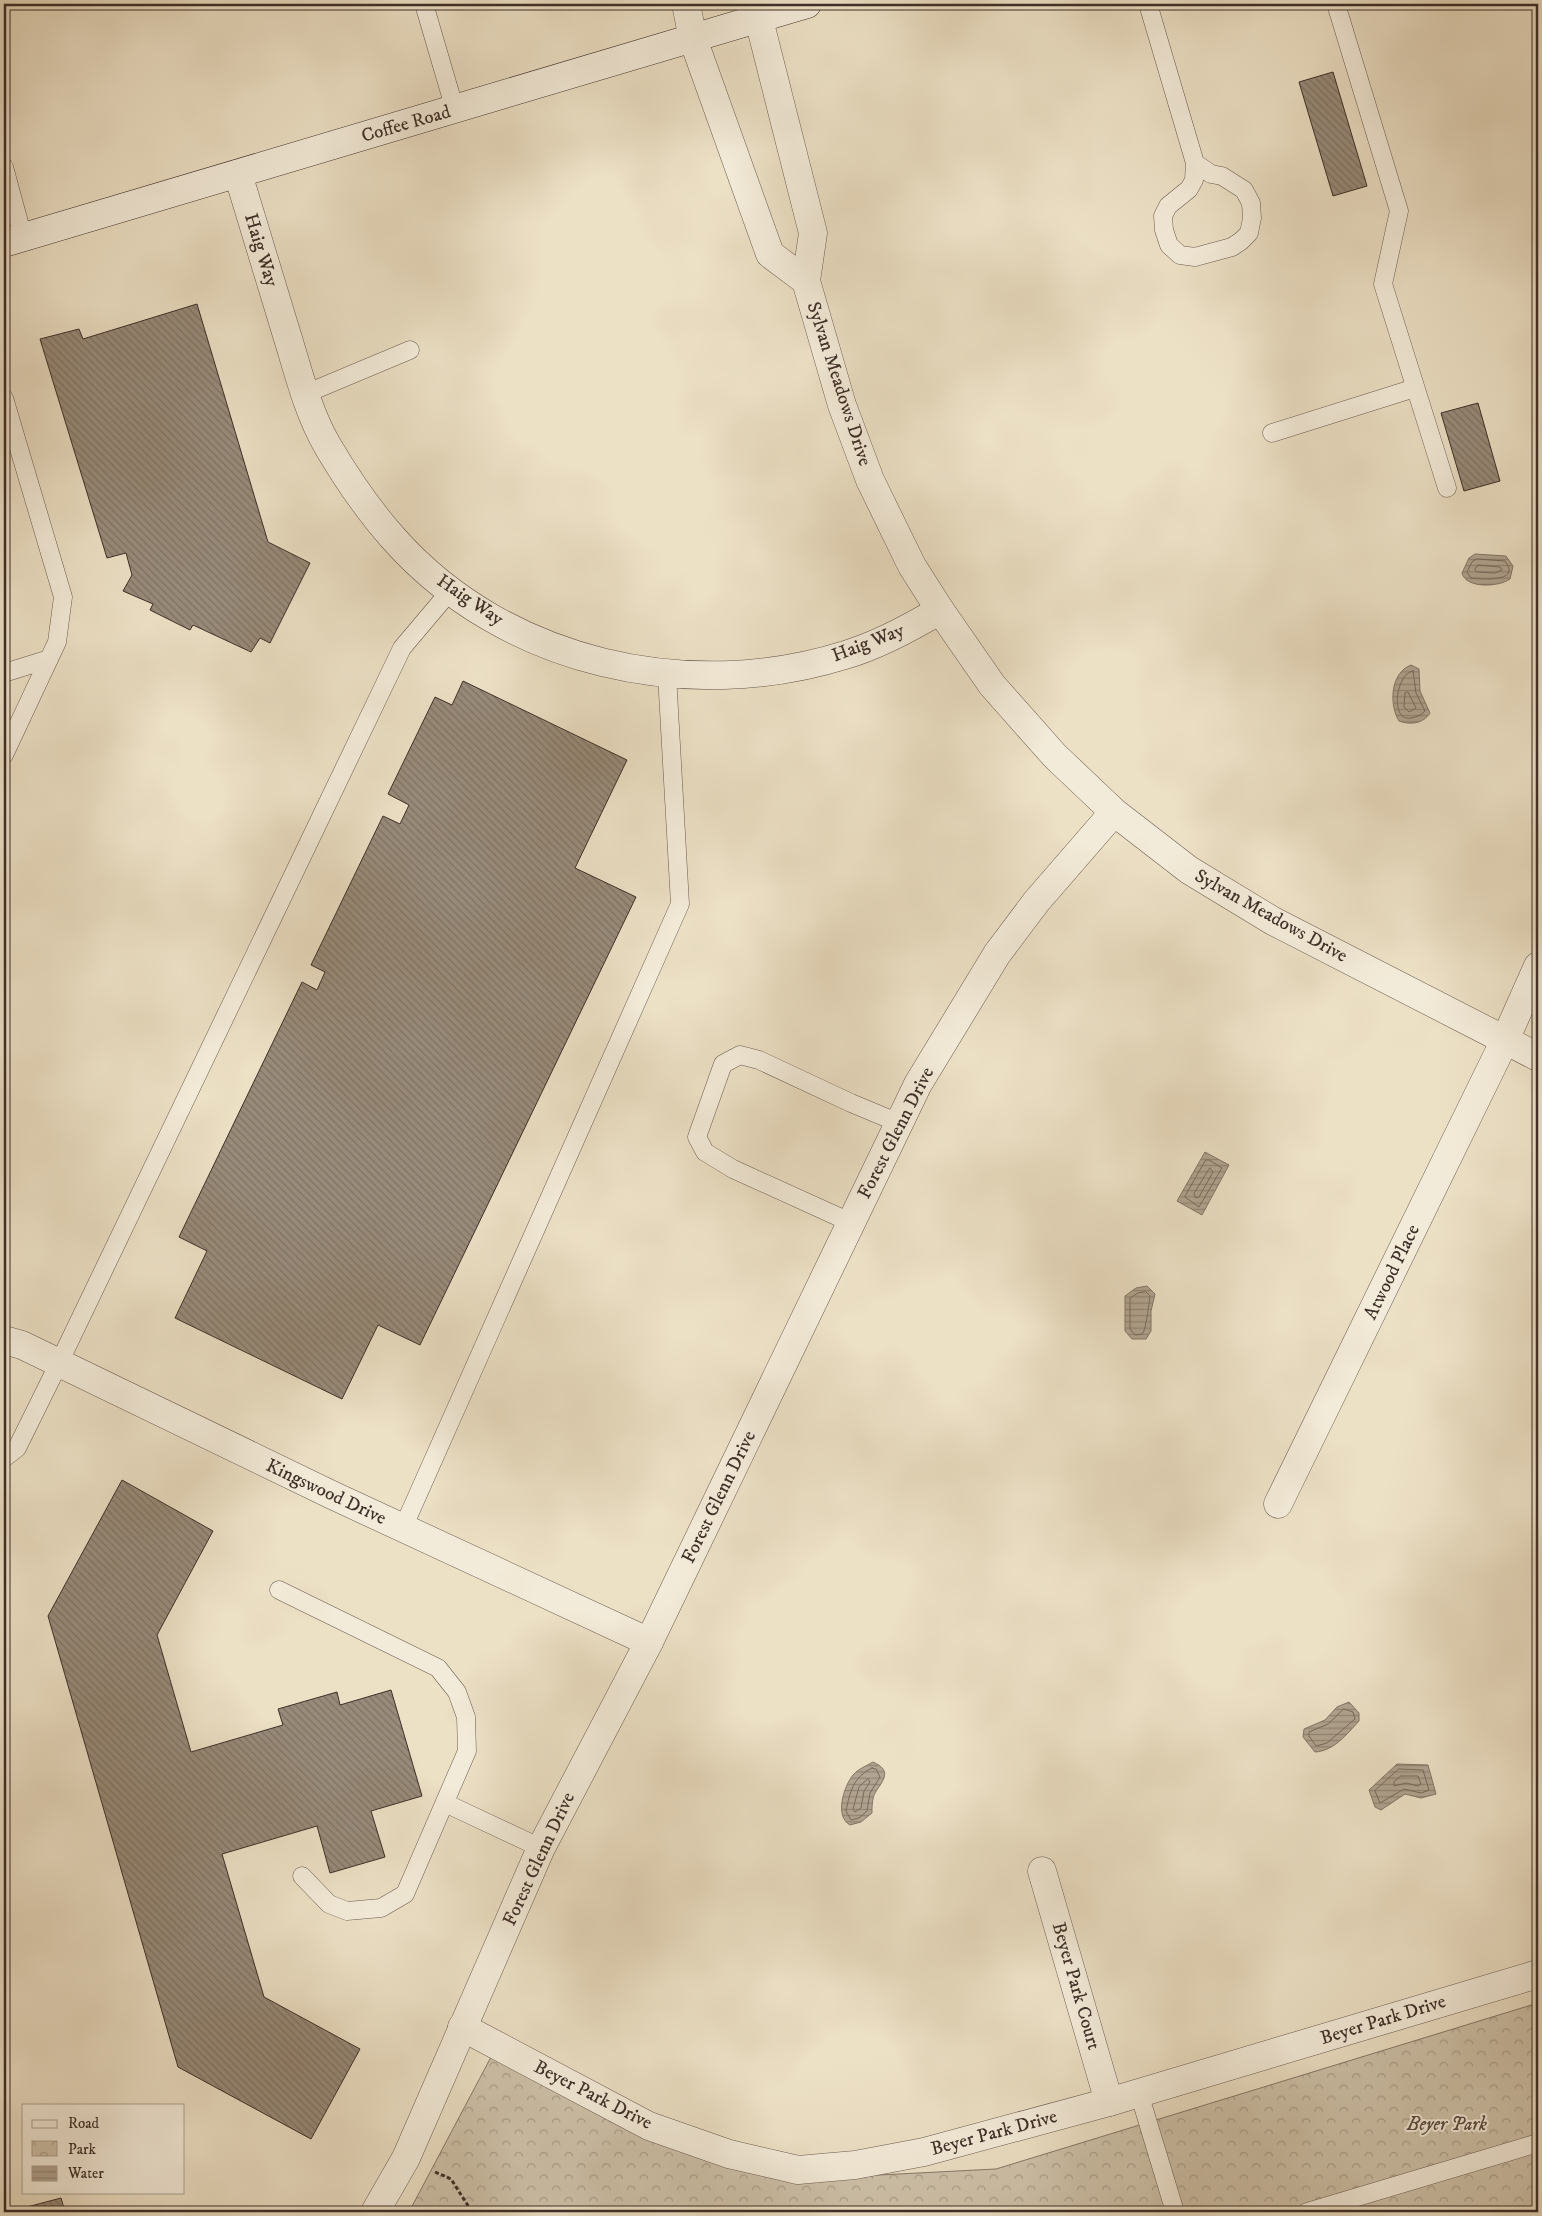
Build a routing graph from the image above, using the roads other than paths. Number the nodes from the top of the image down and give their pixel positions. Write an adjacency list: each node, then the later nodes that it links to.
1 (424, 4): 8 (lane)
2 (686, 4): 7 (street, Sylvan Meadows Drive)
3 (807, 4): 6 (street, Coffee Road)
4 (1148, 4): 9 (lane)
5 (1336, 4): 15 (lane)
6 (757, 11): 7 (street, Coffee Road); 13 (street, Sylvan Meadows Drive)
7 (693, 39): 8 (street, Coffee Road); 13 (street, Sylvan Meadows Drive)
8 (455, 110): 11 (street, Coffee Road)
9 (1195, 163): 9 (lane)
10 (4, 167): 12 (lane)
11 (238, 174): 12 (street, Coffee Road); 16 (street, Haig Way)
12 (13, 240)
13 (806, 281): 21 (street, Sylvan Meadows Drive)
14 (410, 350): 16 (lane)
15 (1415, 388): 18 (lane); 19 (lane)
16 (305, 394): 20 (street, Haig Way)
17 (4, 398): 22 (lane)
18 (1272, 433)
19 (1447, 488)
20 (451, 590): 24 (street, Haig Way); 33 (lane)
21 (940, 610): 24 (street, Haig Way); 26 (street, Sylvan Meadows Drive)
22 (49, 659): 23 (lane); 25 (lane)
23 (4, 673)
24 (667, 675): 36 (lane)
25 (4, 755)
26 (1114, 812): 28 (street, Sylvan Meadows Drive); 30 (street, Forest Glenn Drive)
27 (1538, 966): 28 (street, Atwood Place)
28 (1505, 1040): 29 (street, Sylvan Meadows Drive); 35 (street, Atwood Place)
29 (1538, 1057)
30 (899, 1123): 31 (street, Forest Glenn Drive); 31 (lane)
31 (852, 1223): 38 (street, Forest Glenn Drive)
32 (4, 1340): 33 (street, Kingswood Drive)
33 (59, 1363): 34 (lane); 36 (street, Kingswood Drive)
34 (4, 1458)
35 (1278, 1504)
36 (403, 1528): 38 (street, Kingswood Drive)
37 (279, 1590): 39 (lane)
38 (649, 1642): 40 (street, Forest Glenn Drive)
39 (445, 1803): 40 (lane); 42 (lane)
40 (541, 1848): 44 (street, Forest Glenn Drive)
41 (1042, 1871): 46 (street, Beyer Park Court)
42 (302, 1876)
43 (1538, 1974): 45 (street, Beyer Park Drive)
44 (462, 2027): 46 (street, Beyer Park Drive); 48 (street, Forest Glenn Drive)
45 (1139, 2093): 46 (street, Beyer Park Drive); 49 (lane)
46 (1109, 2102)
47 (1538, 2143): 50 (lane)
48 (375, 2212)
49 (1174, 2212)
50 (1307, 2212)

